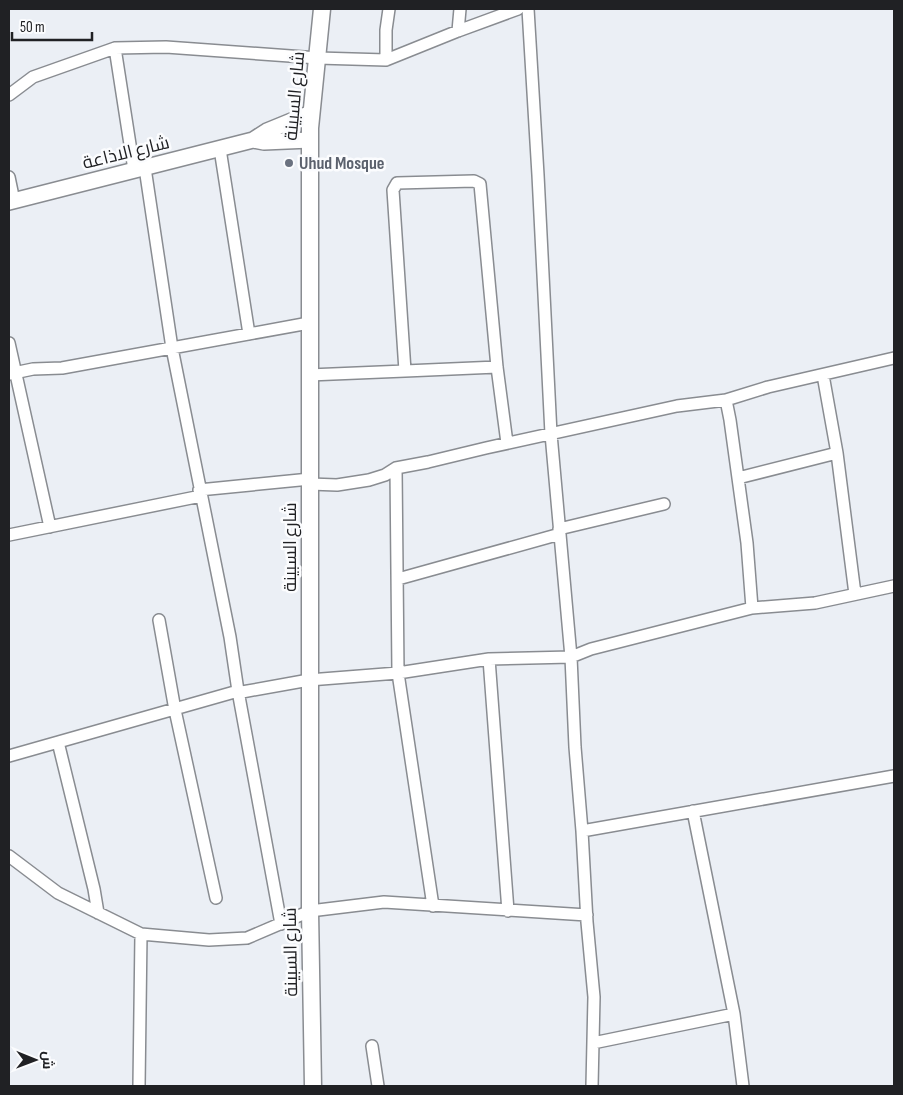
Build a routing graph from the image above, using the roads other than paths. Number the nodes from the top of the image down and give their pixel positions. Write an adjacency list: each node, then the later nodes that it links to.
1 (322, 9): 8 (main road, شارع السبينة)
2 (389, 9): 9 (street)
3 (460, 9): 6 (street)
4 (518, 9): 6 (street)
5 (528, 9): 29 (street)
6 (458, 31): 9 (street)
7 (115, 48): 8 (street); 10 (street); 15 (street)
8 (318, 58): 9 (street); 11 (main road, شارع السبينة)
9 (386, 60)
10 (9, 95)
11 (311, 113): 12 (street, شارع الاذاعة); 13 (main road, شارع السبينة)
12 (253, 140): 13 (street, شارع الاذاعة); 14 (street, شارع الاذاعة)
13 (310, 140): 18 (main road, شارع السبينة)
14 (220, 148): 15 (street, شارع الاذاعة); 19 (street)
15 (140, 169): 17 (street, شارع الاذاعة); 21 (street)
16 (9, 177): 17 (street)
17 (11, 202)
18 (310, 324): 19 (street); 26 (main road, شارع السبينة)
19 (249, 334): 21 (street)
20 (9, 343): 25 (street)
21 (172, 348): 25 (street); 35 (street)
22 (894, 358): 27 (street)
23 (497, 367): 24 (street); 24 (street); 30 (street)
24 (405, 371): 26 (street)
25 (12, 373): 37 (street)
26 (310, 375): 34 (main road, شارع السبينة)
27 (823, 375): 28 (street); 31 (street)
28 (726, 400): 29 (street); 33 (street)
29 (551, 434): 30 (street); 38 (street)
30 (507, 443): 32 (street)
31 (837, 453): 33 (street); 42 (street)
32 (396, 468): 34 (street); 40 (street)
33 (738, 478): 43 (street)
34 (310, 482): 35 (street); 48 (main road, شارع السبينة)
35 (200, 493): 37 (street); 49 (street)
36 (664, 504): 38 (street)
37 (50, 527): 39 (street)
38 (560, 532): 40 (street); 45 (street)
39 (9, 535)
40 (398, 579): 47 (street)
41 (894, 586): 42 (street)
42 (855, 594): 43 (street)
43 (752, 608): 45 (street)
44 (159, 620): 50 (street)
45 (571, 657): 46 (street); 55 (street)
46 (489, 659): 47 (street); 59 (street)
47 (398, 673): 48 (street); 58 (street)
48 (309, 680): 49 (street); 60 (main road, شارع السبينة)
49 (238, 691): 50 (street); 63 (street)
50 (175, 710): 51 (street); 57 (street)
51 (58, 742): 52 (street); 61 (street)
52 (9, 756)
53 (894, 776): 54 (street)
54 (693, 811): 55 (street); 66 (street)
55 (582, 831): 62 (street)
56 (9, 856): 61 (street)
57 (216, 898)
58 (433, 906): 59 (street); 60 (street)
59 (508, 910): 62 (street)
60 (310, 912): 63 (street); 65 (main road, شارع السبينة)
61 (98, 913): 64 (street)
62 (587, 915): 67 (street)
63 (281, 924): 64 (street)
64 (141, 934): 69 (street)
65 (311, 982): 70 (main road); 71 (main road, شارع السبينة)
66 (734, 1014): 67 (street); 74 (street)
67 (593, 1043): 73 (street)
68 (372, 1046): 72 (street)
69 (140, 1086)
70 (304, 1086)
71 (313, 1086)
72 (378, 1086)
73 (592, 1086)
74 (743, 1086)

